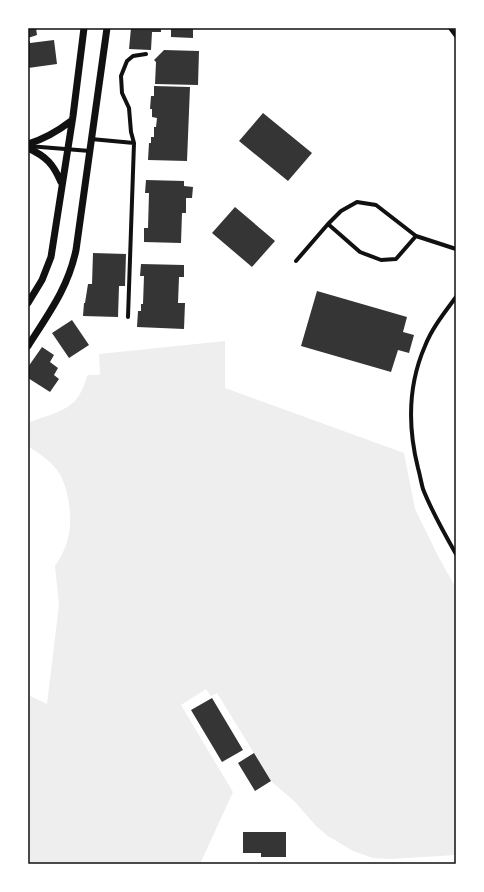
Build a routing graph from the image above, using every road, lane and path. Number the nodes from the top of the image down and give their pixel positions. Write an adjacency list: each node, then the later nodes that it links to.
1 (84, 28): 6 (street)
2 (107, 28): 7 (street)
3 (450, 28): 4 (street)
4 (456, 36)
5 (146, 54): 8 (street)
6 (71, 121): 9 (street); 10 (street)
7 (91, 139): 8 (street); 11 (street)
8 (134, 143): 19 (street)
9 (28, 146): 10 (street); 12 (street)
10 (67, 150): 11 (street); 12 (street)
11 (90, 151): 20 (street)
12 (62, 183): 18 (street)
13 (328, 224): 14 (street); 14 (street); 16 (street)
14 (416, 236): 15 (street)
15 (456, 249)
16 (296, 261)
17 (456, 297): 21 (street)
18 (28, 303)
19 (128, 317)
20 (28, 346)
21 (456, 554)

